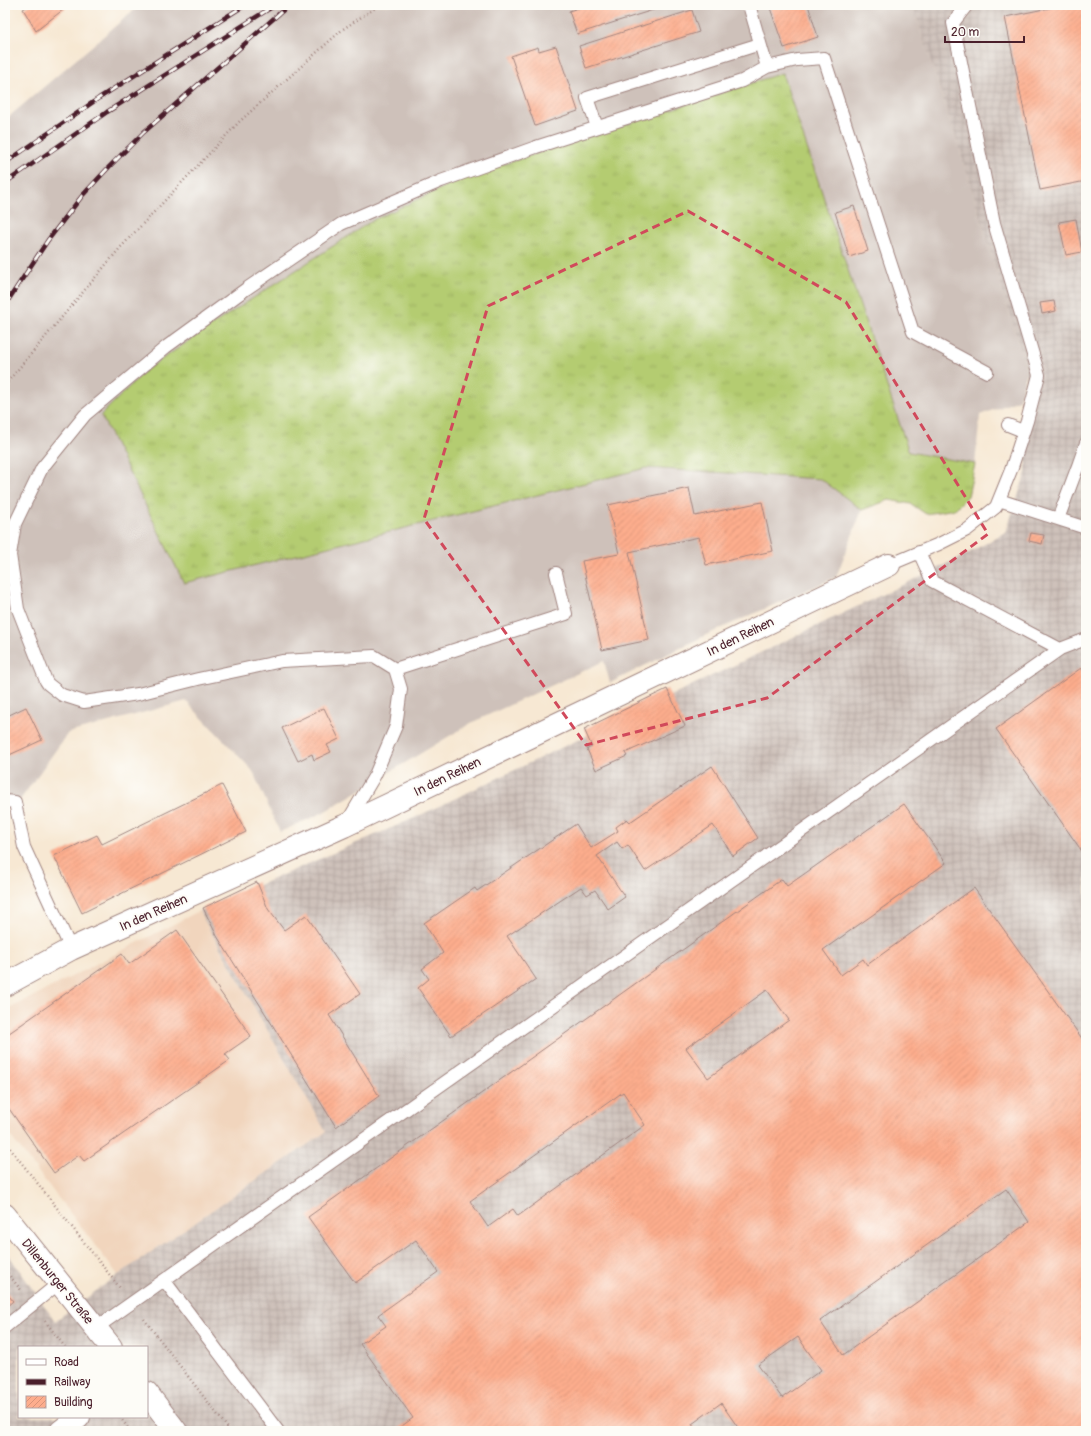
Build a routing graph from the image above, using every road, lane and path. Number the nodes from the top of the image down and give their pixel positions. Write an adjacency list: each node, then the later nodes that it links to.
1 (380, 5): 8 (path)
2 (749, 5): 4 (lane)
3 (967, 5): 10 (lane)
4 (760, 44): 5 (lane); 6 (lane)
5 (766, 67): 6 (lane); 7 (lane)
6 (597, 127): 21 (lane)
7 (987, 372)
8 (5, 385)
9 (1008, 425): 10 (lane)
10 (1024, 431): 13 (lane)
11 (1086, 443): 12 (lane)
12 (1082, 464): 14 (lane)
13 (999, 500): 14 (lane); 16 (lane)
14 (1058, 519): 15 (lane)
15 (1086, 528)
16 (919, 552): 17 (lane); 20 (lane)
17 (889, 564): 23 (street, In den Reihen)
18 (556, 573): 21 (lane)
19 (1086, 639): 20 (lane)
20 (1060, 648): 27 (lane)
21 (395, 669): 23 (lane)
22 (5, 801): 24 (lane)
23 (344, 826): 24 (street, In den Reihen)
24 (71, 949): 25 (street, In den Reihen)
25 (5, 985)
26 (5, 1215): 28 (street, Dillenburger Straße)
27 (164, 1280): 30 (lane); 38 (lane)
28 (59, 1283): 29 (lane); 30 (street, Dillenburger Straße)
29 (5, 1327)
30 (96, 1328): 31 (street, Dillenburger Straße)
31 (109, 1346)
32 (148, 1395): 37 (street)
33 (78, 1418): 35 (street)
34 (121, 1418): 36 (path)
35 (61, 1431)
36 (130, 1431)
37 (176, 1431)
38 (278, 1431)

